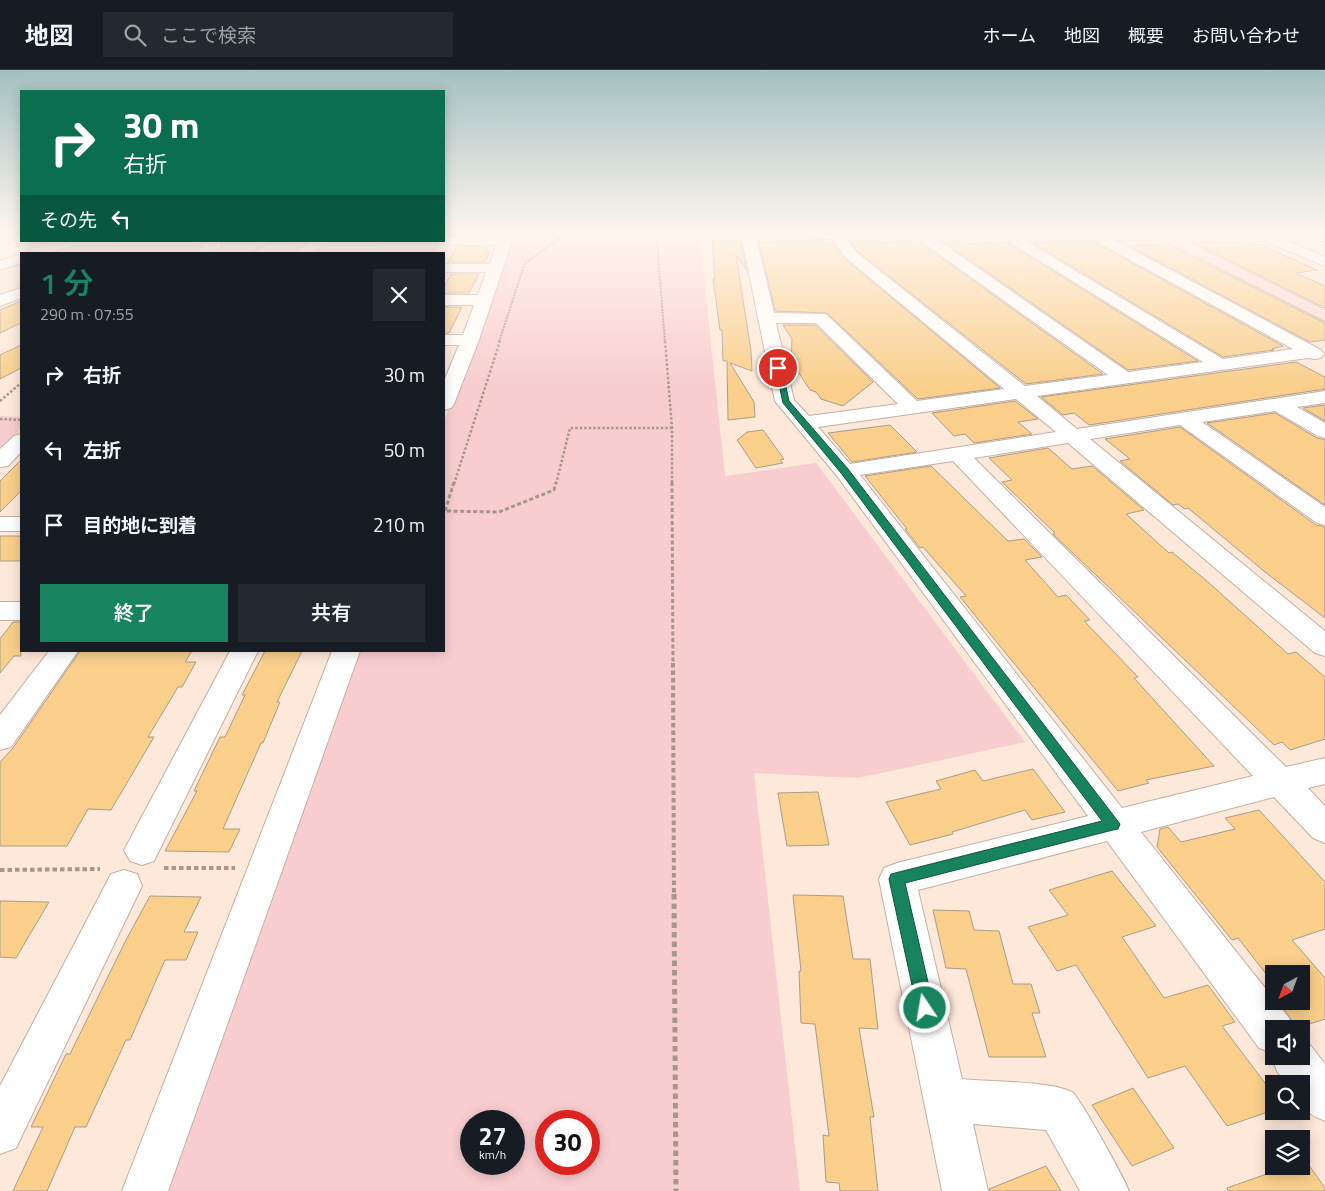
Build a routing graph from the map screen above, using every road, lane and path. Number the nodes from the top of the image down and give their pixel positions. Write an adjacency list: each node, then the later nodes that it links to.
1 (490, 283): 12 (street)
2 (518, 283): 40 (path)
3 (660, 283): 32 (path)
4 (759, 283): 15 (street)
5 (886, 283): 22 (street)
6 (989, 283): 20 (street)
7 (1086, 283): 19 (street)
8 (1183, 283): 18 (street)
9 (1259, 283): 14 (street)
10 (20, 293): 13 (street)
11 (445, 300): 12 (street)
12 (484, 300): 17 (street)
13 (0, 301)
14 (1325, 316)
15 (767, 318): 27 (street); 31 (street)
16 (445, 340): 17 (street)
17 (470, 340): 25 (street)
18 (1318, 356): 19 (street)
19 (1221, 365): 20 (street)
20 (1125, 378): 22 (street)
21 (20, 384): 24 (path)
22 (1022, 393): 27 (street); 34 (street)
23 (1325, 397): 26 (street)
24 (0, 401)
25 (445, 402)
26 (1280, 405): 28 (street); 33 (street)
27 (912, 407): 31 (street)
28 (1183, 418): 34 (street); 41 (street)
29 (0, 419): 30 (path)
30 (20, 420)
31 (804, 423): 38 (street)
32 (672, 428): 39 (path); 63 (path)
33 (1325, 432)
34 (1072, 435): 36 (street); 46 (street)
35 (20, 441): 37 (street)
36 (957, 453): 38 (street); 52 (street)
37 (0, 461)
38 (845, 471): 53 (street)
39 (445, 512)
40 (445, 512)
41 (1325, 518)
42 (0, 524): 43 (street)
43 (20, 524)
44 (0, 611): 45 (street)
45 (20, 611)
46 (1325, 646)
47 (63, 652): 50 (street)
48 (243, 652): 55 (street)
49 (346, 652): 62 (street)
50 (0, 738)
51 (1325, 770): 52 (street)
52 (1280, 782): 53 (street); 54 (street)
53 (1113, 824): 57 (street); 60 (street)
54 (1325, 828)
55 (142, 850)
56 (124, 886): 61 (street)
57 (1265, 1021)
58 (1299, 1065): 59 (street)
59 (1325, 1099)
60 (945, 1100): 64 (street); 65 (street)
61 (0, 1132)
62 (145, 1191)
63 (676, 1191)
64 (966, 1191)
65 (1106, 1191)

